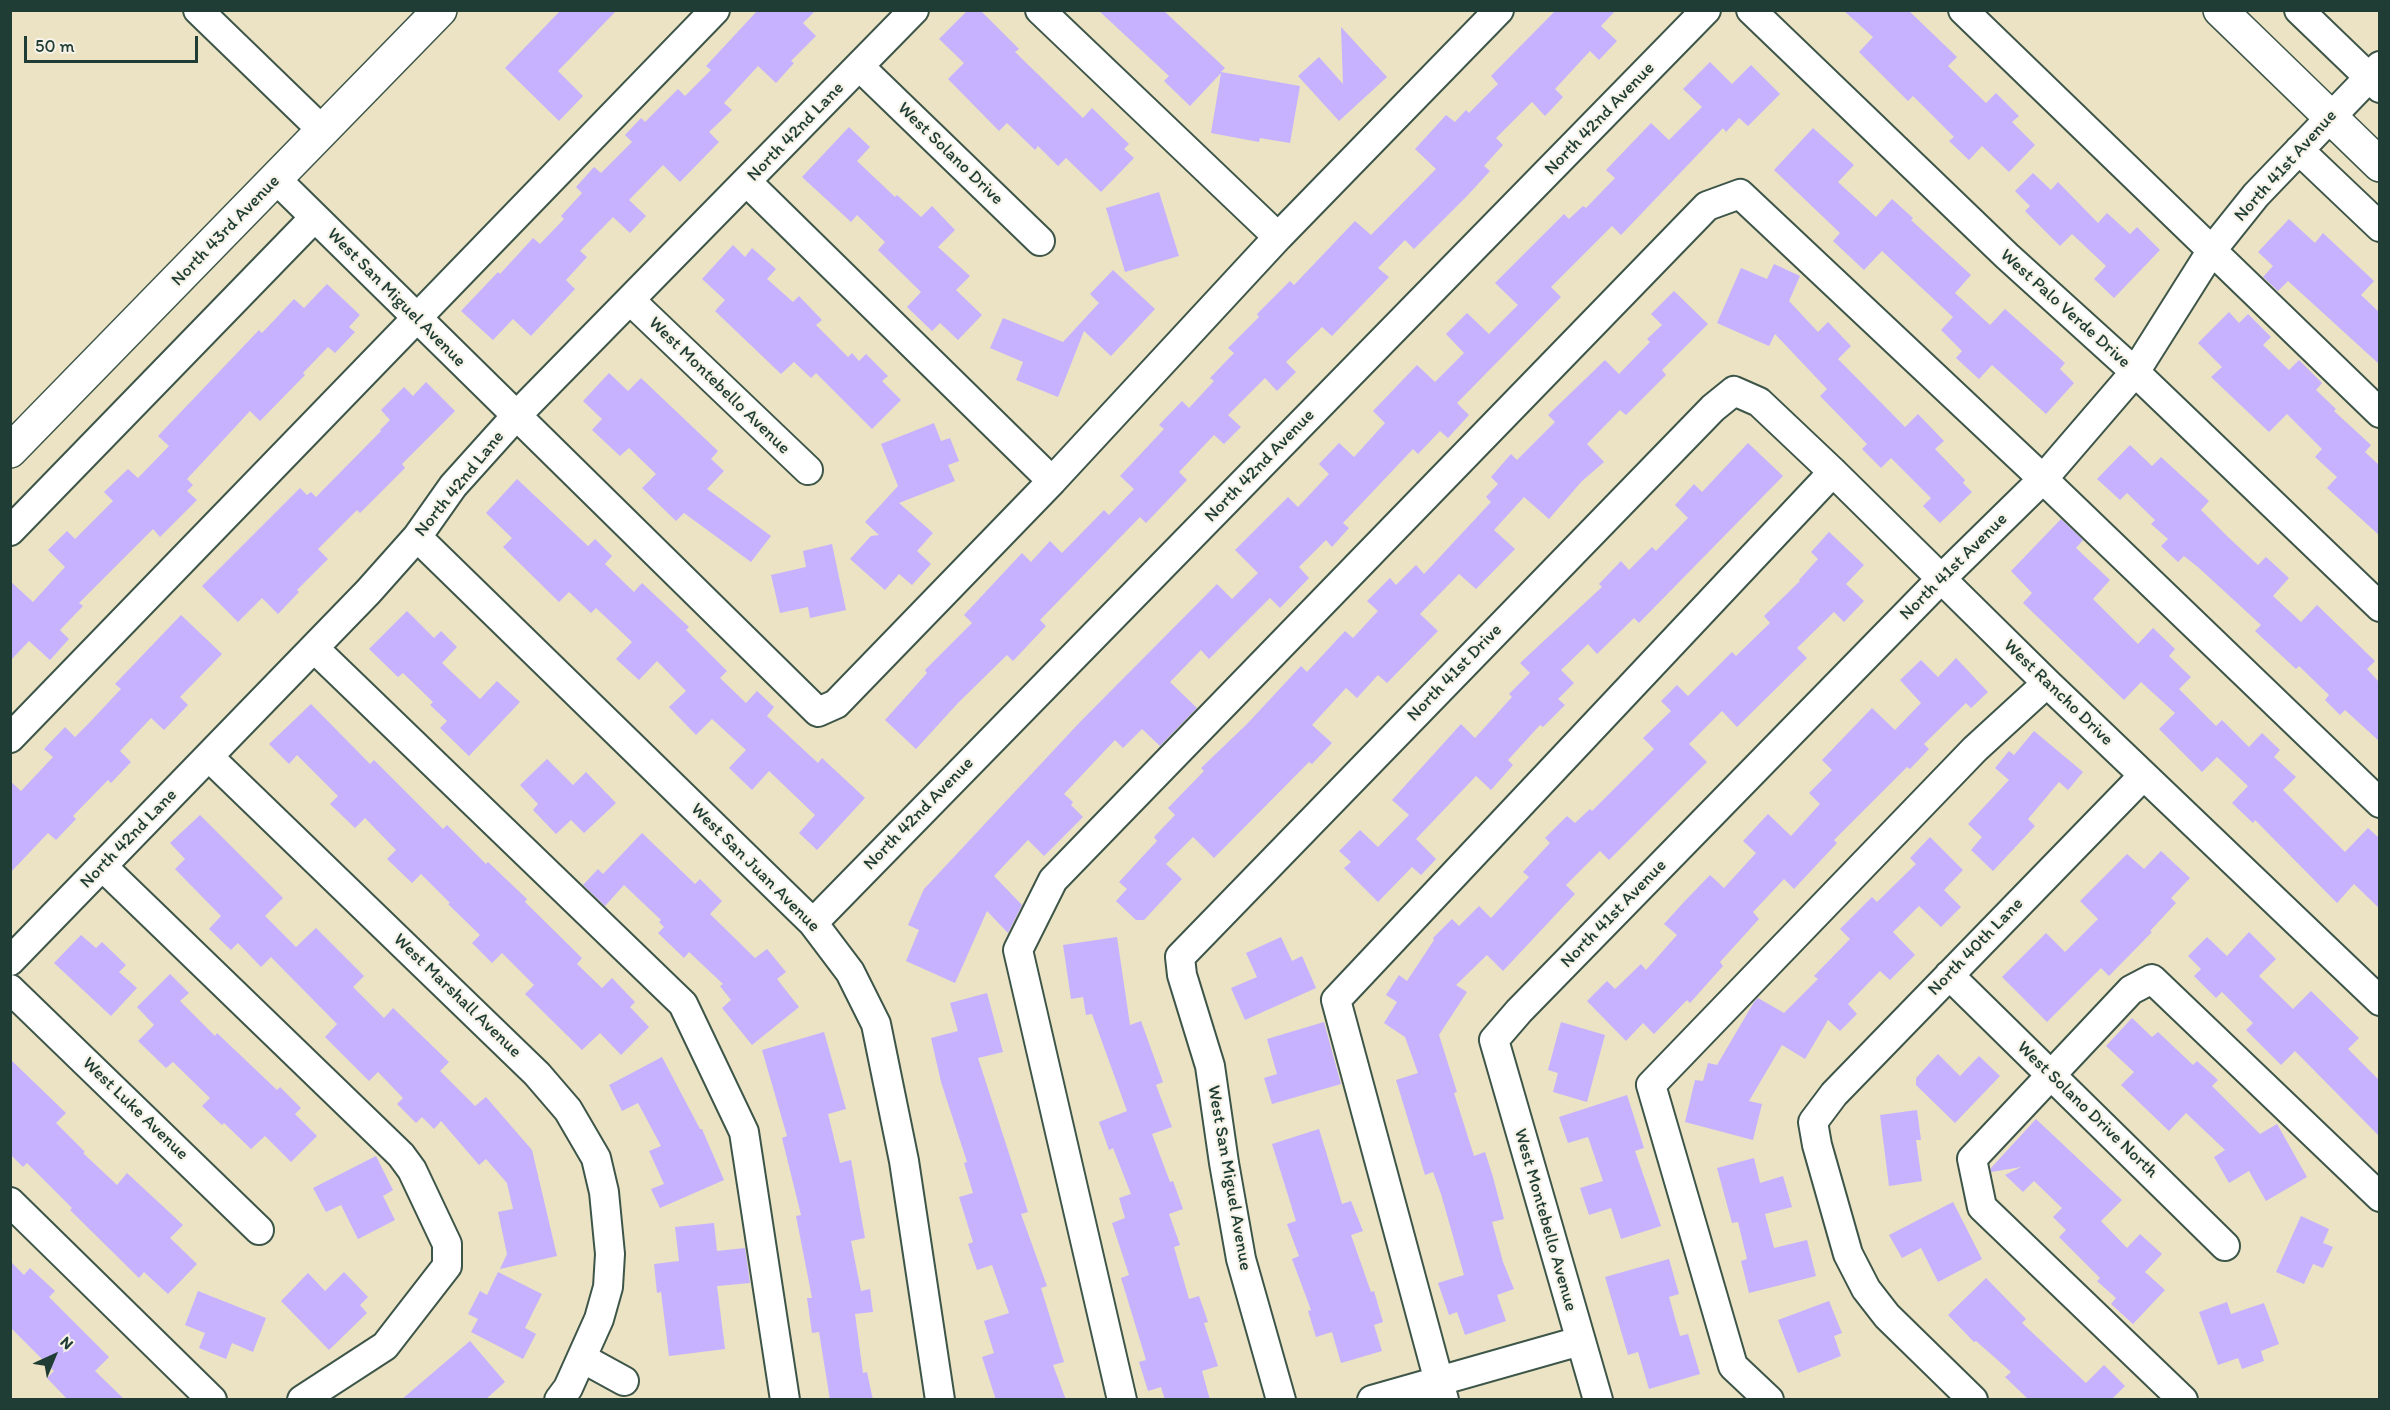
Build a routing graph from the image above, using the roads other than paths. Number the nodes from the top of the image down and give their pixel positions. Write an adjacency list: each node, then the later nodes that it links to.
1 (198, 10): 15 (street)
2 (440, 10): 15 (main road, North 43rd Avenue)
3 (715, 10): 26 (street)
4 (914, 10): 12 (street, North 42nd Lane)
5 (1040, 10): 22 (street)
6 (1499, 10): 22 (street)
7 (1706, 10): 47 (street, North 42nd Avenue)
8 (1751, 10): 27 (street, West Palo Verde Drive)
9 (1963, 10): 24 (street)
10 (2220, 10): 14 (main road)
11 (2299, 10): 13 (street)
12 (860, 67): 19 (street, North 42nd Lane); 23 (street, West Solano Drive)
13 (2376, 77): 14 (street, North 41st Avenue)
14 (2331, 117): 16 (street, North 41st Avenue); 17 (main road)
15 (323, 131): 18 (main road, North 43rd Avenue)
16 (2299, 150): 21 (street); 24 (street, North 41st Avenue)
17 (2379, 165)
18 (276, 179): 20 (street, West San Miguel Avenue); 31 (main road, North 43rd Avenue)
19 (747, 182): 25 (street, North 42nd Lane); 35 (street)
20 (314, 218): 26 (street, West San Miguel Avenue); 36 (street)
21 (2379, 227)
22 (1278, 237): 35 (street)
23 (1040, 241)
24 (2212, 250): 27 (street, North 41st Avenue); 29 (street)
25 (631, 301): 30 (street, North 42nd Lane); 32 (street, West Montebello Avenue)
26 (416, 319): 30 (street, West San Miguel Avenue); 42 (street)
27 (2135, 372): 34 (street, North 41st Avenue); 39 (street, West Palo Verde Drive)
28 (1734, 391): 33 (street, West Rancho Drive); 48 (street, North 41st Drive)
29 (2379, 413)
30 (516, 416): 35 (street, West San Miguel Avenue); 37 (street, North 42nd Lane)
31 (10, 451)
32 (808, 470)
33 (1833, 472): 38 (street, West Rancho Drive); 62 (street)
34 (2043, 479): 38 (street, North 41st Avenue); 45 (street); 68 (street)
35 (1052, 481)
36 (10, 531)
37 (417, 537): 40 (street, North 42nd Lane); 47 (street, West San Juan Avenue)
38 (1942, 578): 41 (street, West Rancho Drive); 53 (street, North 41st Avenue)
39 (2379, 607)
40 (315, 649): 43 (street, North 42nd Lane); 66 (street)
41 (2047, 683): 44 (street, West Rancho Drive); 72 (street)
42 (10, 738)
43 (209, 757): 46 (street, North 42nd Lane); 60 (street, West Marshall Avenue)
44 (2143, 776): 50 (street, North 40th Lane); 52 (street, West Rancho Drive)
45 (2379, 803)
46 (103, 867): 49 (street, North 42nd Lane); 64 (street)
47 (813, 922): 67 (street, West San Juan Avenue)
48 (1180, 957): 69 (street, West San Miguel Avenue)
49 (10, 961)
50 (1949, 975): 54 (street, West Solano Drive North); 73 (street, North 40th Lane)
51 (10, 988): 57 (street, West Luke Avenue)
52 (2379, 1001)
53 (1494, 1040): 59 (street, West Montebello Avenue)
54 (2050, 1075): 55 (street); 58 (street, West Solano Drive North); 74 (street)
55 (2379, 1197)
56 (10, 1202): 63 (street)
57 (259, 1230)
58 (2225, 1245)
59 (1580, 1341): 62 (street); 71 (street, West Montebello Avenue)
60 (582, 1358): 61 (street); 65 (street)
61 (624, 1381)
62 (1442, 1390): 70 (street)
63 (212, 1400)
64 (302, 1400)
65 (559, 1400)
66 (785, 1400)
67 (940, 1400)
68 (1122, 1400)
69 (1281, 1400)
70 (1372, 1400)
71 (1598, 1400)
72 (1769, 1400)
73 (1973, 1400)
74 (2183, 1400)

